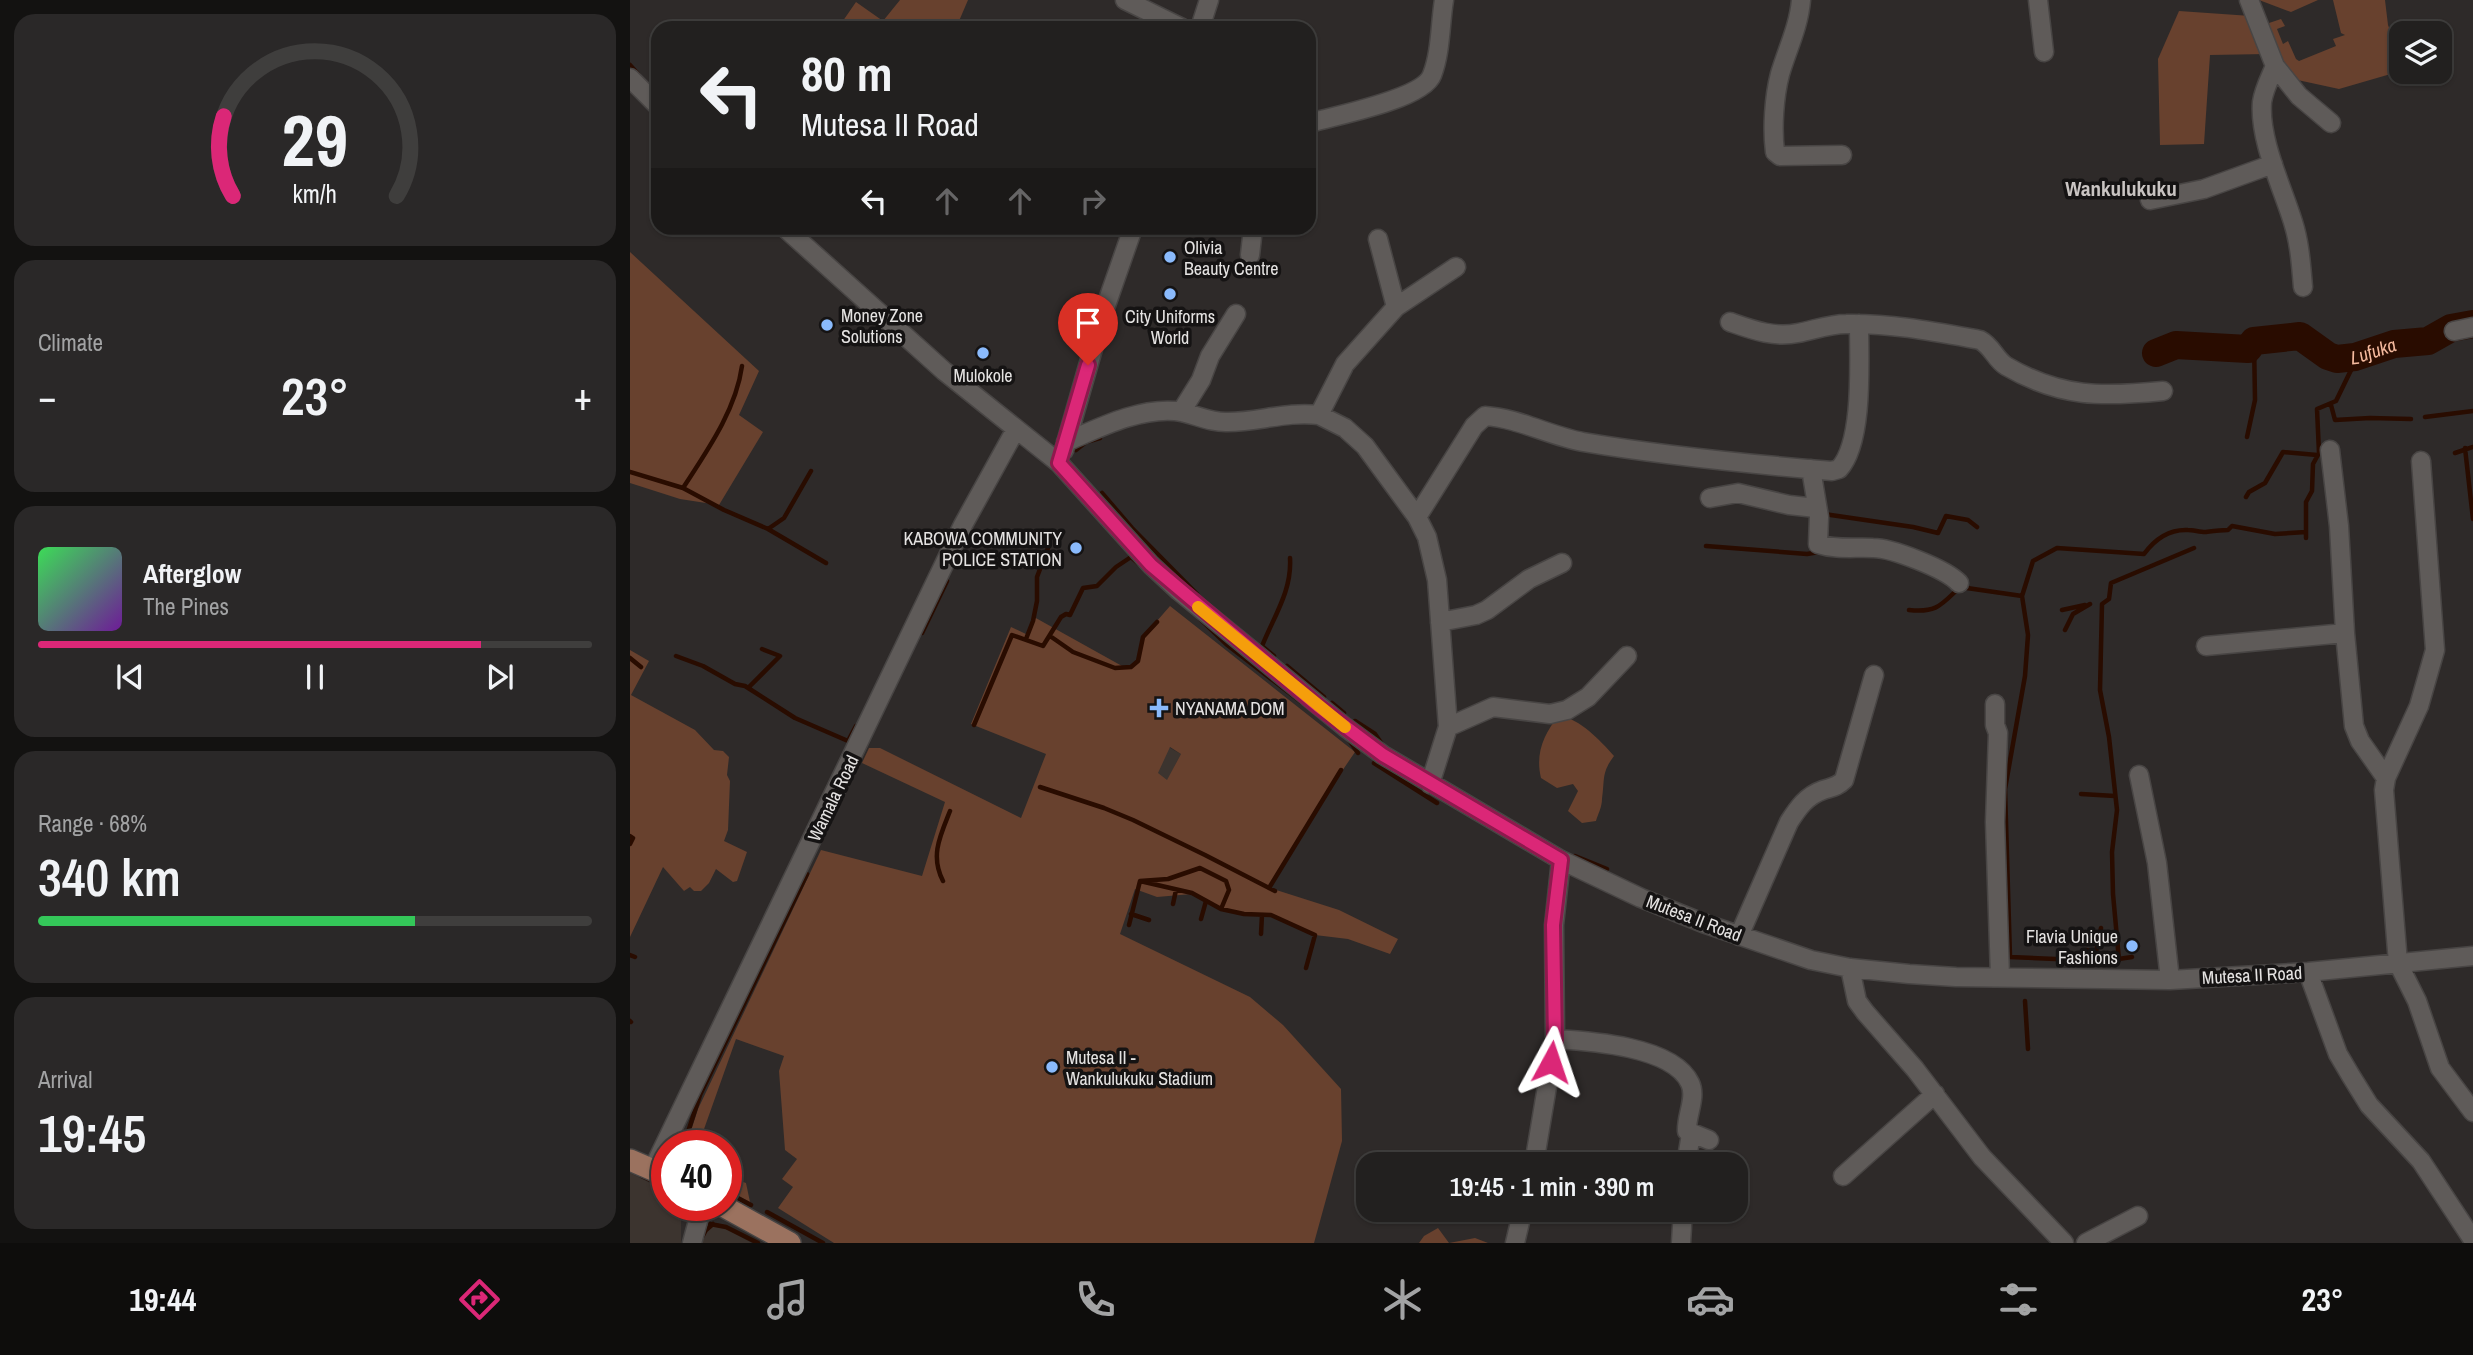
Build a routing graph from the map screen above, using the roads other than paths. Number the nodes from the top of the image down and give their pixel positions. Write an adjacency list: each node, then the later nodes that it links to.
1 (1125, 0): 7 (street)
2 (1209, 0): 8 (street)
3 (1444, 0): 13 (street)
4 (1801, 0): 15 (street)
5 (2038, 0): 9 (street)
6 (2249, 0): 10 (street)
7 (1168, 21)
8 (1202, 21)
9 (2044, 52)
10 (2275, 66): 14 (street); 16 (street)
11 (630, 78): 12 (street)
12 (651, 99)
13 (1316, 121)
14 (2331, 123)
15 (1842, 155)
16 (2273, 164): 17 (street); 24 (street)
17 (2150, 200)
18 (793, 235): 34 (street, Mutesa II Road)
19 (1131, 235): 35 (street)
20 (1252, 235): 22 (street)
21 (1378, 239): 25 (street)
22 (1250, 256)
23 (1456, 267): 25 (street)
24 (2303, 287)
25 (1396, 307): 33 (street)
26 (1236, 314): 32 (street)
27 (1730, 322): 28 (street)
28 (1859, 324): 31 (street); 39 (street)
29 (2473, 327): 30 (street)
30 (2454, 331)
31 (2163, 391)
32 (1181, 412): 33 (street); 35 (street)
33 (1319, 415): 42 (street)
34 (1016, 429): 38 (street, Mutesa II Road); 66 (street, Wamala Road)
35 (1066, 442): 38 (street)
36 (2330, 450): 46 (street)
37 (2421, 461): 53 (street)
38 (1059, 463): 54 (street, Mutesa II Road)
39 (1811, 469): 41 (street); 42 (street)
40 (1710, 498): 41 (street)
41 (1816, 508): 44 (street)
42 (1417, 517): 45 (street)
43 (1562, 563): 45 (street)
44 (1959, 583)
45 (1440, 622): 51 (street)
46 (2345, 633): 47 (street); 53 (street)
47 (2206, 646)
48 (1627, 656): 51 (street)
49 (1874, 675): 56 (street)
50 (1995, 704): 61 (street)
51 (1448, 727): 54 (street)
52 (2139, 775): 62 (street)
53 (2386, 778): 58 (street)
54 (1430, 784): 55 (street, Mutesa II Road)
55 (1561, 860): 56 (street, Mutesa II Road); 63 (street)
56 (1739, 936): 59 (street, Mutesa II Road)
57 (2473, 956): 58 (street, Mutesa II Road)
58 (2399, 963): 60 (street, Mutesa II Road); 65 (street)
59 (1850, 968): 61 (street, Mutesa II Road); 64 (street)
60 (2308, 972): 62 (street, Mutesa II Road); 79 (street)
61 (2000, 977): 62 (street, Mutesa II Road)
62 (2170, 980)
63 (1555, 1039): 67 (street); 69 (street)
64 (1935, 1094): 73 (street); 84 (street)
65 (2473, 1112)
66 (680, 1130)
67 (1691, 1134): 68 (street); 70 (street)
68 (1709, 1140)
69 (1536, 1152)
70 (1688, 1152)
71 (630, 1160): 72 (main road)
72 (651, 1169)
73 (1843, 1176)
74 (742, 1216): 81 (main road)
75 (2138, 1216): 85 (street)
76 (698, 1221): 80 (street)
77 (1520, 1222): 82 (street)
78 (1682, 1222): 83 (street)
79 (2473, 1240)
80 (692, 1243)
81 (790, 1243)
82 (1515, 1243)
83 (1681, 1243)
84 (2064, 1243)
85 (2086, 1243)

